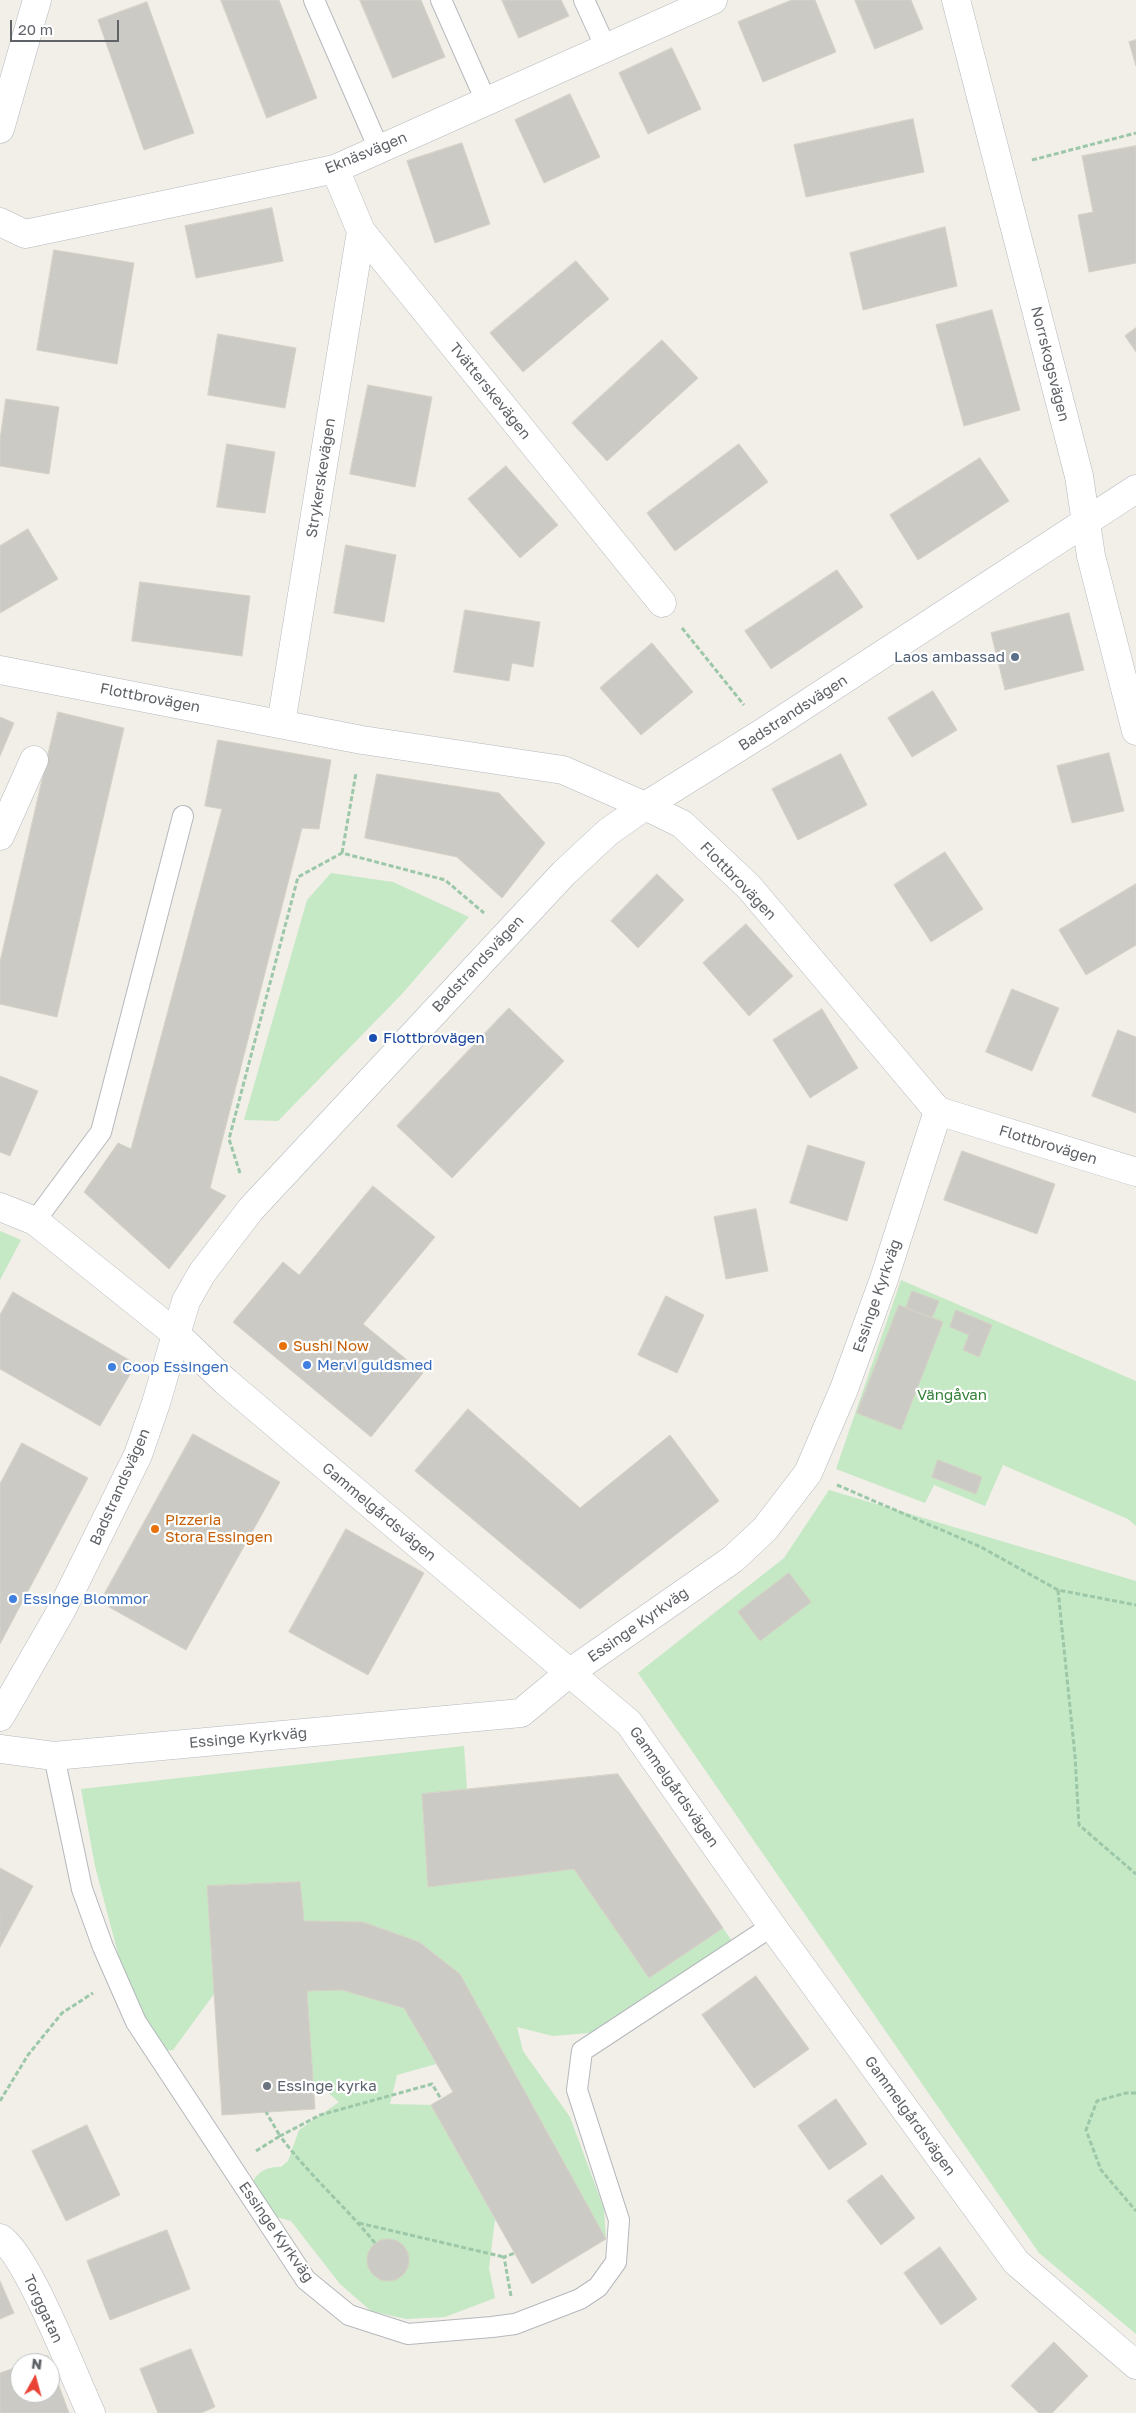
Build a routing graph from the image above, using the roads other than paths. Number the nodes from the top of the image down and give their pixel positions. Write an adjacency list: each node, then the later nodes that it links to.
1 (37, 0): 9 (street)
2 (314, 0): 10 (lane)
3 (441, 0): 8 (lane)
4 (584, 0): 7 (lane)
5 (713, 0): 7 (street, Eknäsvägen)
6 (956, 0): 15 (street, Norrskogsvägen)
7 (606, 48): 8 (street, Eknäsvägen)
8 (486, 101): 10 (street, Eknäsvägen)
9 (0, 129)
10 (379, 149): 11 (street, Eknäsvägen)
11 (335, 169): 12 (street, Eknäsvägen); 13 (street, Tvätterskevägen)
12 (0, 222)
13 (361, 231): 16 (street, Tvätterskevägen); 18 (street, Strykerskevägen)
14 (1136, 489): 15 (street, Badstrandsvägen)
15 (1086, 521): 19 (street, Norrskogsvägen); 21 (street, Badstrandsvägen)
16 (662, 603)
17 (0, 670): 18 (street, Flottbrovägen)
18 (281, 724): 21 (street, Flottbrovägen)
19 (1136, 731)
20 (34, 760): 23 (street)
21 (645, 806): 24 (street, Flottbrovägen); 28 (street, Badstrandsvägen)
22 (183, 816): 27 (lane)
23 (0, 836)
24 (938, 1111): 25 (street, Flottbrovägen); 29 (street, Essinge Kyrkväg)
25 (1136, 1172)
26 (0, 1207): 27 (street, Gammelgårdsvägen)
27 (35, 1221): 28 (street, Gammelgårdsvägen)
28 (176, 1334): 29 (street, Gammelgårdsvägen); 30 (street, Badstrandsvägen)
29 (568, 1673): 32 (street, Essinge Kyrkväg); 33 (street, Gammelgårdsvägen)
30 (3, 1706)
31 (0, 1750): 32 (street, Essinge Kyrkväg)
32 (54, 1756): 33 (lane, Essinge Kyrkväg)
33 (772, 1926): 35 (street, Gammelgårdsvägen)
34 (0, 2238): 36 (street, Torggatan)
35 (1136, 2365)
36 (91, 2413)

